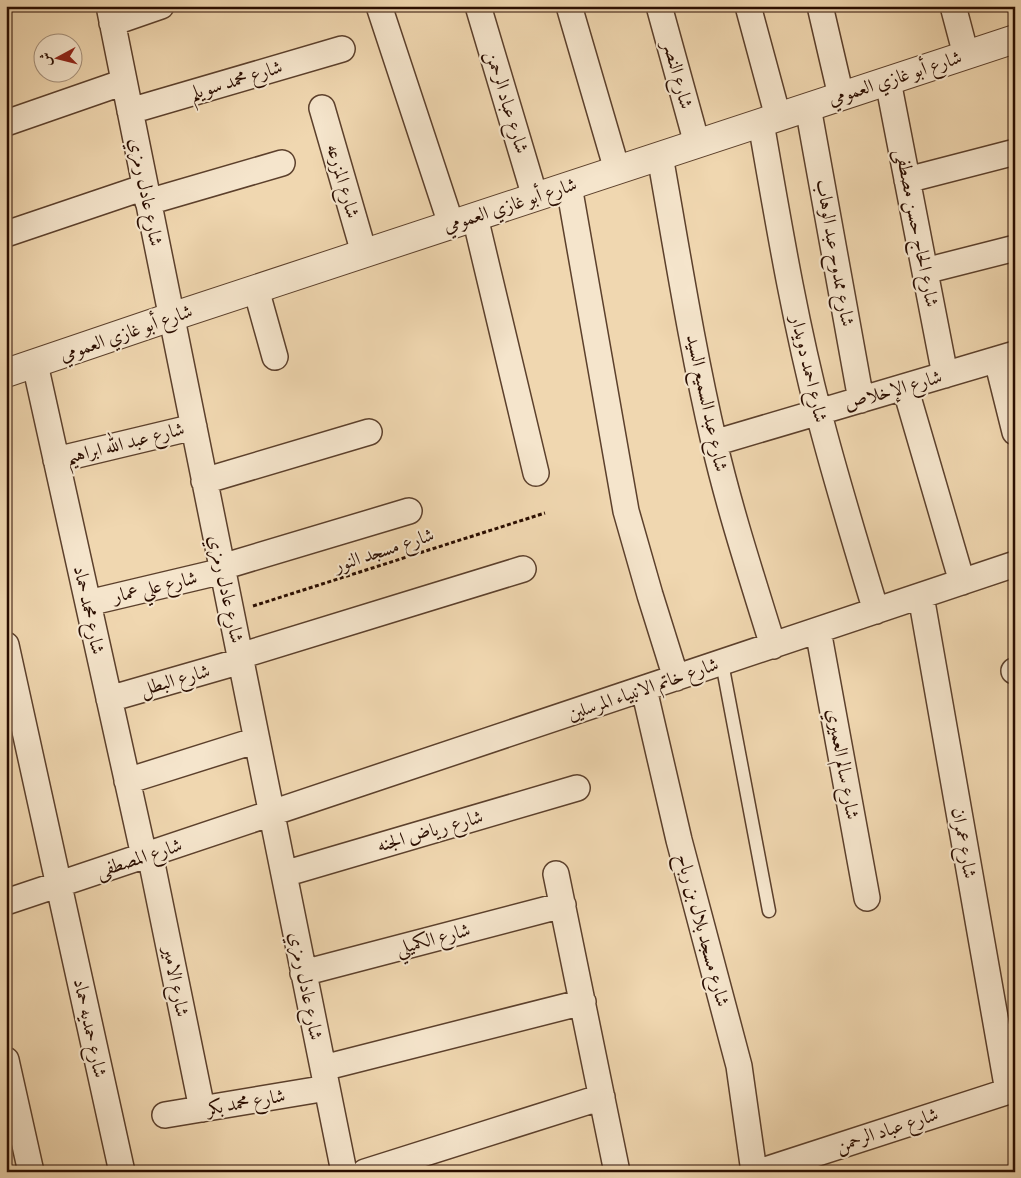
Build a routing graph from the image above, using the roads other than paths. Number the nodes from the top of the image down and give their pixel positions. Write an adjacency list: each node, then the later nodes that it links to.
1 (161, 6): 9 (street)
2 (379, 6): 30 (street)
3 (478, 6): 29 (street, شارع عباد الرحمن)
4 (569, 6): 25 (street)
5 (659, 6): 21 (street, شارع النصر)
6 (748, 6): 19 (street, شارع احمد دويدار)
7 (820, 6): 15 (street)
8 (953, 6): 12 (street)
9 (111, 15): 14 (street, شارع عادل رمزي)
10 (1015, 39): 12 (street, شارع أبو غازي العمومي)
11 (342, 49): 18 (street, شارع محمد سويلم)
12 (966, 55): 13 (street, شارع أبو غازي العمومي)
13 (888, 81): 15 (street, شارع أبو غازي العمومي); 26 (street, شارع الحاج حسن مصطفى)
14 (124, 82): 18 (street, شارع عادل رمزي); 20 (street)
15 (841, 96): 16 (street, شارع أبو غازي العمومي)
16 (808, 107): 19 (street, شارع أبو غازي العمومي); 43 (street, شارع ممدوح عبد الوهاب)
17 (322, 108): 33 (street, شارع المزرعه)
18 (130, 111): 28 (street, شارع عادل رمزي)
19 (769, 120): 21 (street, شارع أبو غازي العمومي); 44 (street, شارع احمد دويدار)
20 (6, 123)
21 (696, 144): 23 (street, شارع أبو غازي العمومي)
22 (1015, 152): 26 (street)
23 (660, 156): 25 (street, شارع أبو غازي العمومي); 48 (street, شارع عبد السميع السيد)
24 (282, 163): 28 (street)
25 (617, 170): 27 (street, شارع أبو غازي العمومي)
26 (908, 180): 34 (street, شارع الحاج حسن مصطفى)
27 (569, 186): 29 (street, شارع أبو غازي العمومي); 65 (street)
28 (147, 194): 31 (street); 36 (street, شارع عادل رمزي)
29 (535, 197): 30 (street, شارع أبو غازي العمومي)
30 (463, 220): 33 (street, شارع أبو غازي العمومي); 50 (street)
31 (6, 234)
32 (1015, 248): 34 (street)
33 (364, 253): 35 (street, شارع أبو غازي العمومي)
34 (925, 271): 41 (street, شارع الحاج حسن مصطفى)
35 (256, 289): 36 (street, شارع أبو غازي العمومي); 37 (street)
36 (171, 317): 39 (street, شارع أبو غازي العمومي); 45 (street, شارع عادل رمزي)
37 (275, 356)
38 (1006, 357): 41 (street, شارع الإخلاص); 47 (street)
39 (35, 364): 40 (street, شارع أبو غازي العمومي); 49 (street, شارع محمد حماد)
40 (6, 373)
41 (945, 375): 42 (street, شارع الإخلاص)
42 (906, 387): 43 (street, شارع الإخلاص); 56 (street)
43 (861, 400): 44 (street, شارع الإخلاص)
44 (819, 412): 48 (street, شارع الإخلاص); 59 (street, شارع احمد دويدار)
45 (194, 427): 49 (street, شارع عبد الله ابراهيم); 51 (street, شارع عادل رمزي)
46 (369, 432): 51 (street)
47 (1015, 432)
48 (714, 443): 62 (street, شارع عبد السميع السيد)
49 (56, 460): 58 (street, شارع محمد حماد)
50 (536, 473)
51 (204, 481): 54 (street, شارع عادل رمزي)
52 (409, 512): 54 (street)
53 (1015, 564): 56 (street, شارع خاتم الانبياء المرسلين)
54 (222, 569): 58 (street, شارع علي عمار); 63 (street, شارع عادل رمزي)
55 (523, 569): 63 (street, شارع البطل)
56 (962, 582): 57 (street, شارع خاتم الانبياء المرسلين)
57 (920, 596): 59 (street, شارع خاتم الانبياء المرسلين); 84 (street, شارع عمران)
58 (88, 603): 67 (street, شارع محمد حماد)
59 (876, 611): 60 (street, شارع خاتم الانبياء المرسلين)
60 (818, 630): 62 (street, شارع خاتم الانبياء المرسلين); 76 (street, شارع سالم العميري)
61 (6, 646): 75 (street, شارع حمديه حماد)
62 (773, 646): 64 (street, شارع خاتم الانبياء المرسلين)
63 (240, 658): 67 (street, شارع البطل); 68 (street, شارع عادل رمزي)
64 (722, 663): 65 (street, شارع خاتم الانبياء المرسلين); 79 (lane)
65 (676, 678): 66 (street, شارع خاتم الانبياء المرسلين)
66 (644, 689): 71 (street, شارع خاتم الانبياء المرسلين); 93 (street, شارع مسجد بلال بن رباح)
67 (109, 698): 69 (street, شارع محمد حماد)
68 (257, 740): 69 (street); 71 (street, شارع عادل رمزي)
69 (127, 781): 72 (street, شارع محمد حماد)
70 (577, 788): 73 (street, شارع رياض الجنه)
71 (271, 814): 72 (street, شارع المصطفى); 73 (street, شارع عادل رمزي)
72 (147, 855): 75 (street, شارع المصطفى); 86 (street, شارع الامير)
73 (284, 874): 80 (street, شارع عادل رمزي)
74 (556, 874): 78 (street)
75 (59, 884): 77 (street, شارع المصطفى); 89 (street, شارع حمديه حماد)
76 (867, 898)
77 (6, 902)
78 (563, 905): 80 (street, شارع الكميلي); 81 (street)
79 (769, 911)
80 (304, 973): 83 (street, شارع عادل رمزي)
81 (582, 1002): 83 (street, شارع محمد بكر); 85 (street)
82 (6, 1060): 88 (street)
83 (325, 1078): 86 (street, شارع محمد بكر); 90 (street, شارع عادل رمزي)
84 (1011, 1090): 94 (street, شارع عباد الرحمن)
85 (602, 1098): 91 (street); 92 (street)
86 (202, 1109): 87 (street, شارع محمد بكر)
87 (165, 1115)
88 (31, 1172)
89 (122, 1172)
90 (344, 1172)
91 (365, 1172)
92 (617, 1172)
93 (754, 1172)
94 (759, 1172)

